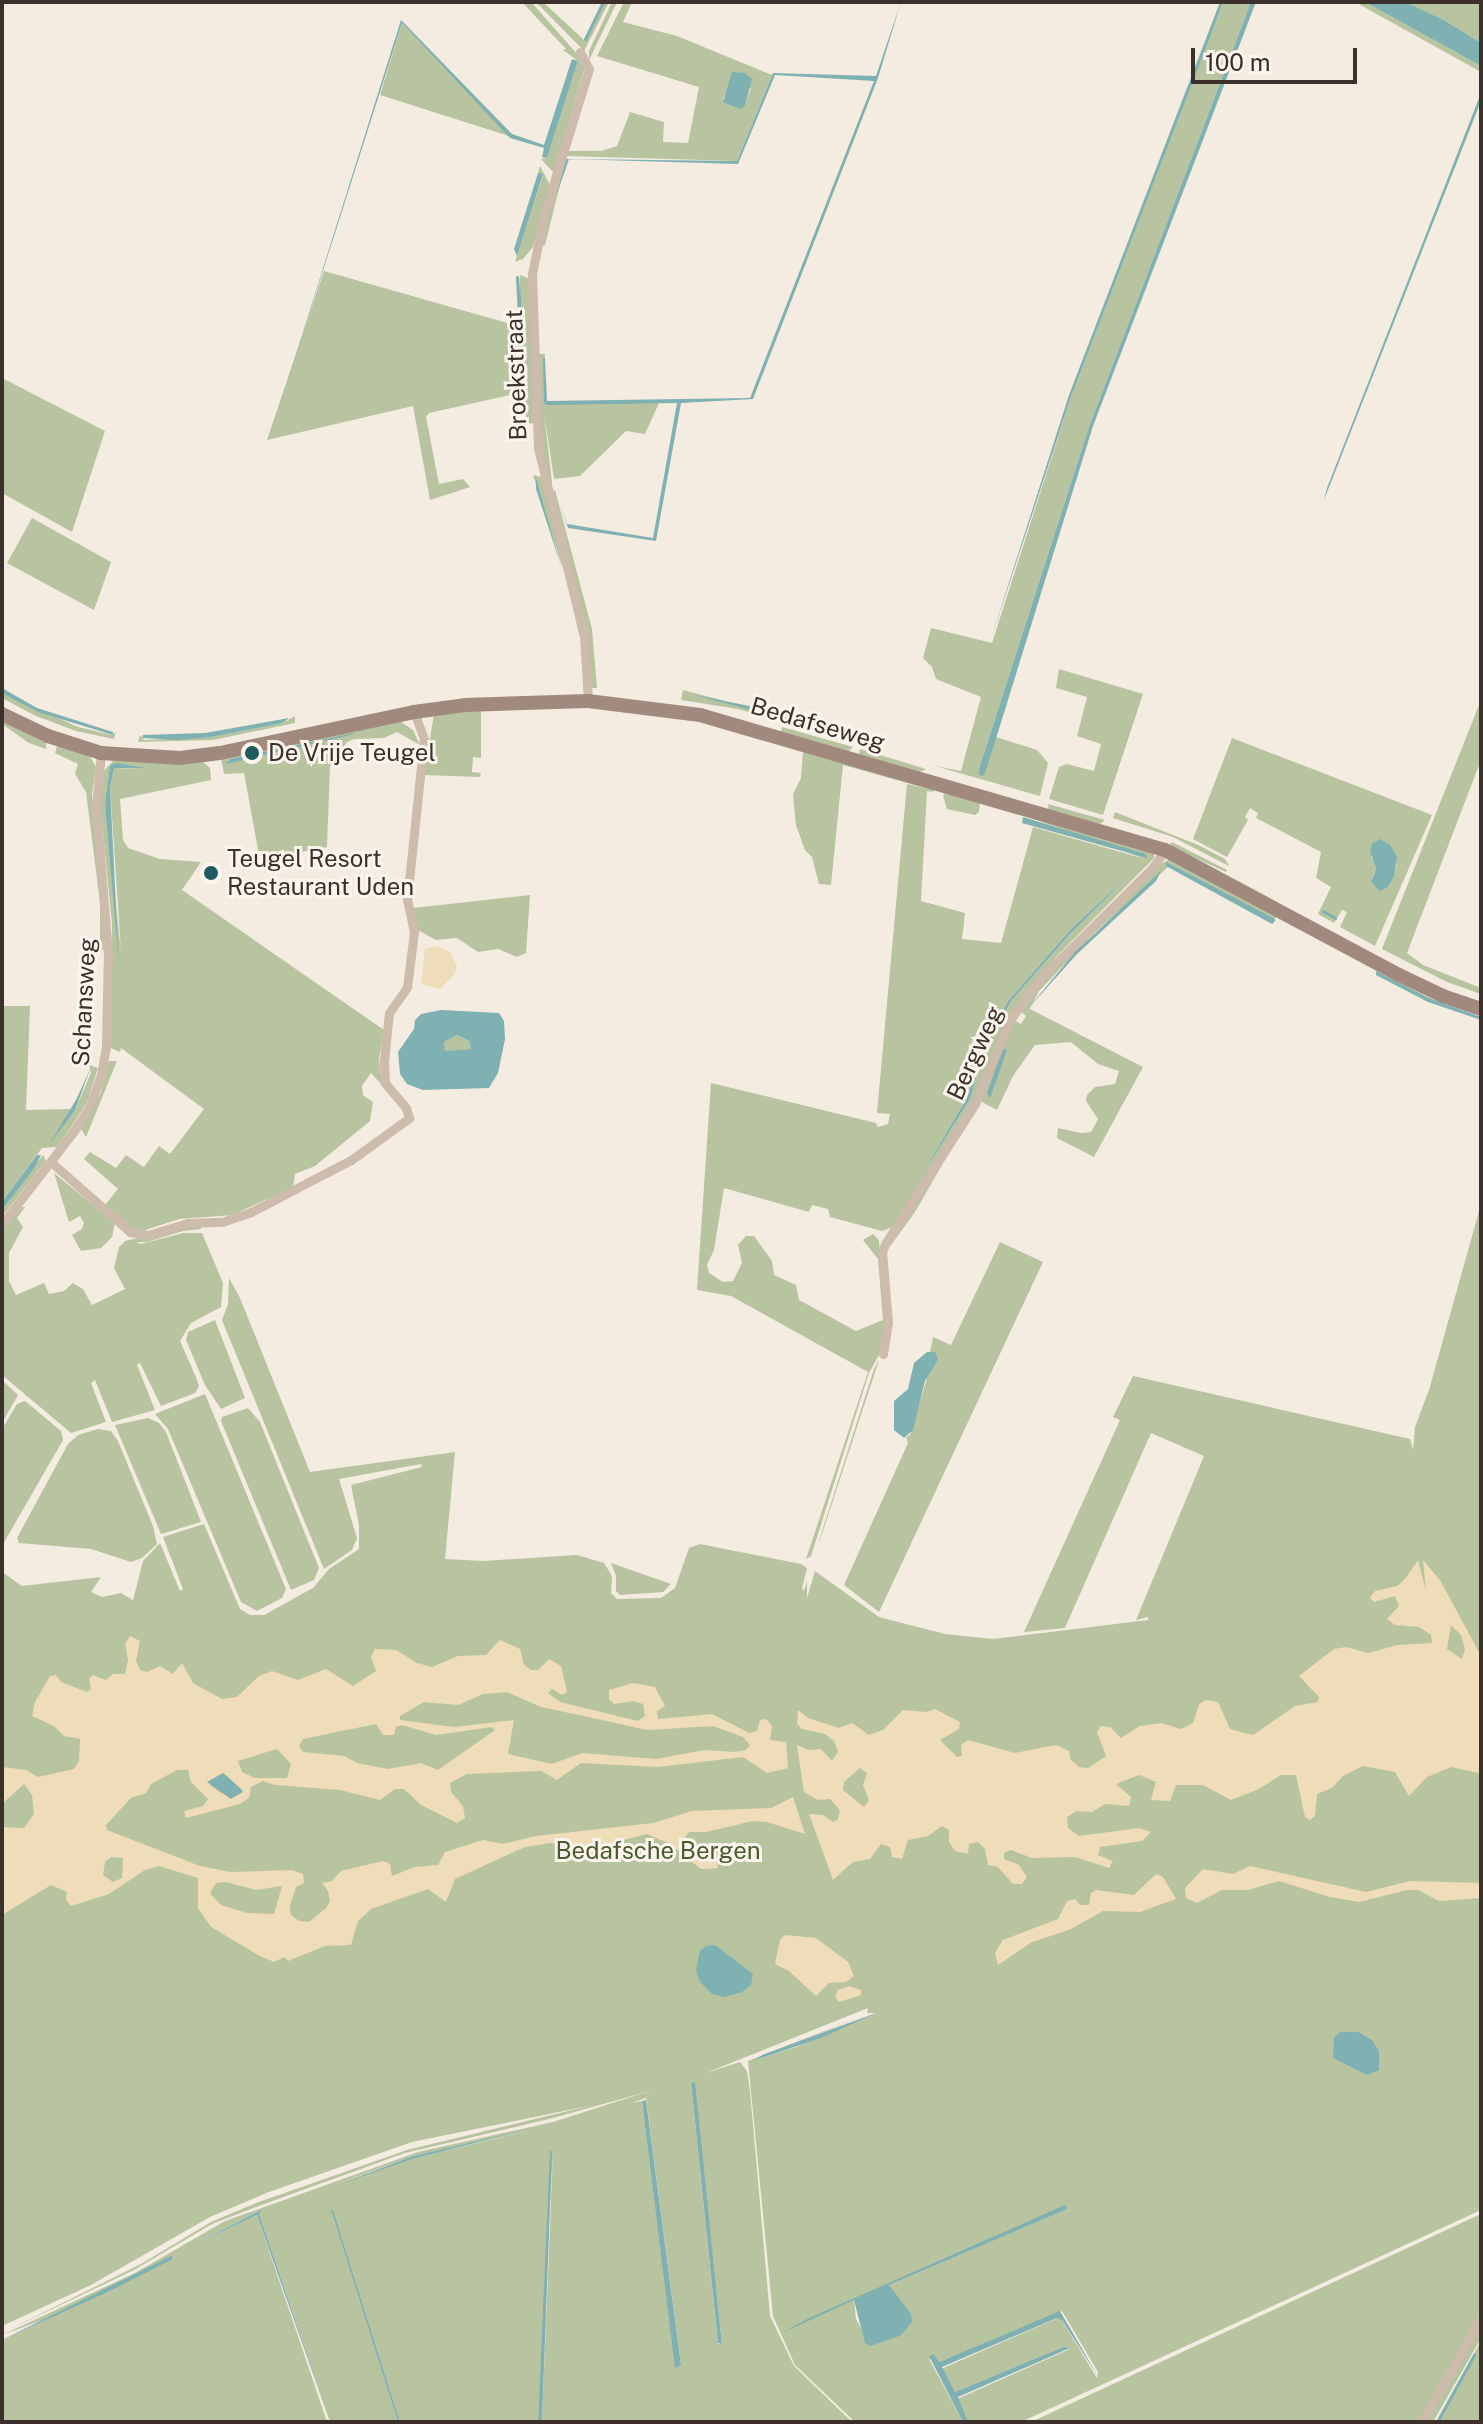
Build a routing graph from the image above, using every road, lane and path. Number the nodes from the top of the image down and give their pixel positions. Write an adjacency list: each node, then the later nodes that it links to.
1 (580, 52): 2 (street, Broekstraat)
2 (588, 701): 3 (street, Bedafseweg); 6 (street, Bedafseweg)
3 (414, 712): 5 (street, Bedafseweg); 8 (street)
4 (2, 714): 5 (street, Bedafseweg)
5 (101, 753): 8 (street, Schansweg)
6 (1165, 850): 7 (street, Bedafseweg); 10 (street, Bergweg)
7 (1481, 1009)
8 (51, 1162): 9 (street, Schansweg)
9 (2, 1224)
10 (883, 1354)
11 (1481, 2318): 12 (street)
12 (1422, 2422)

